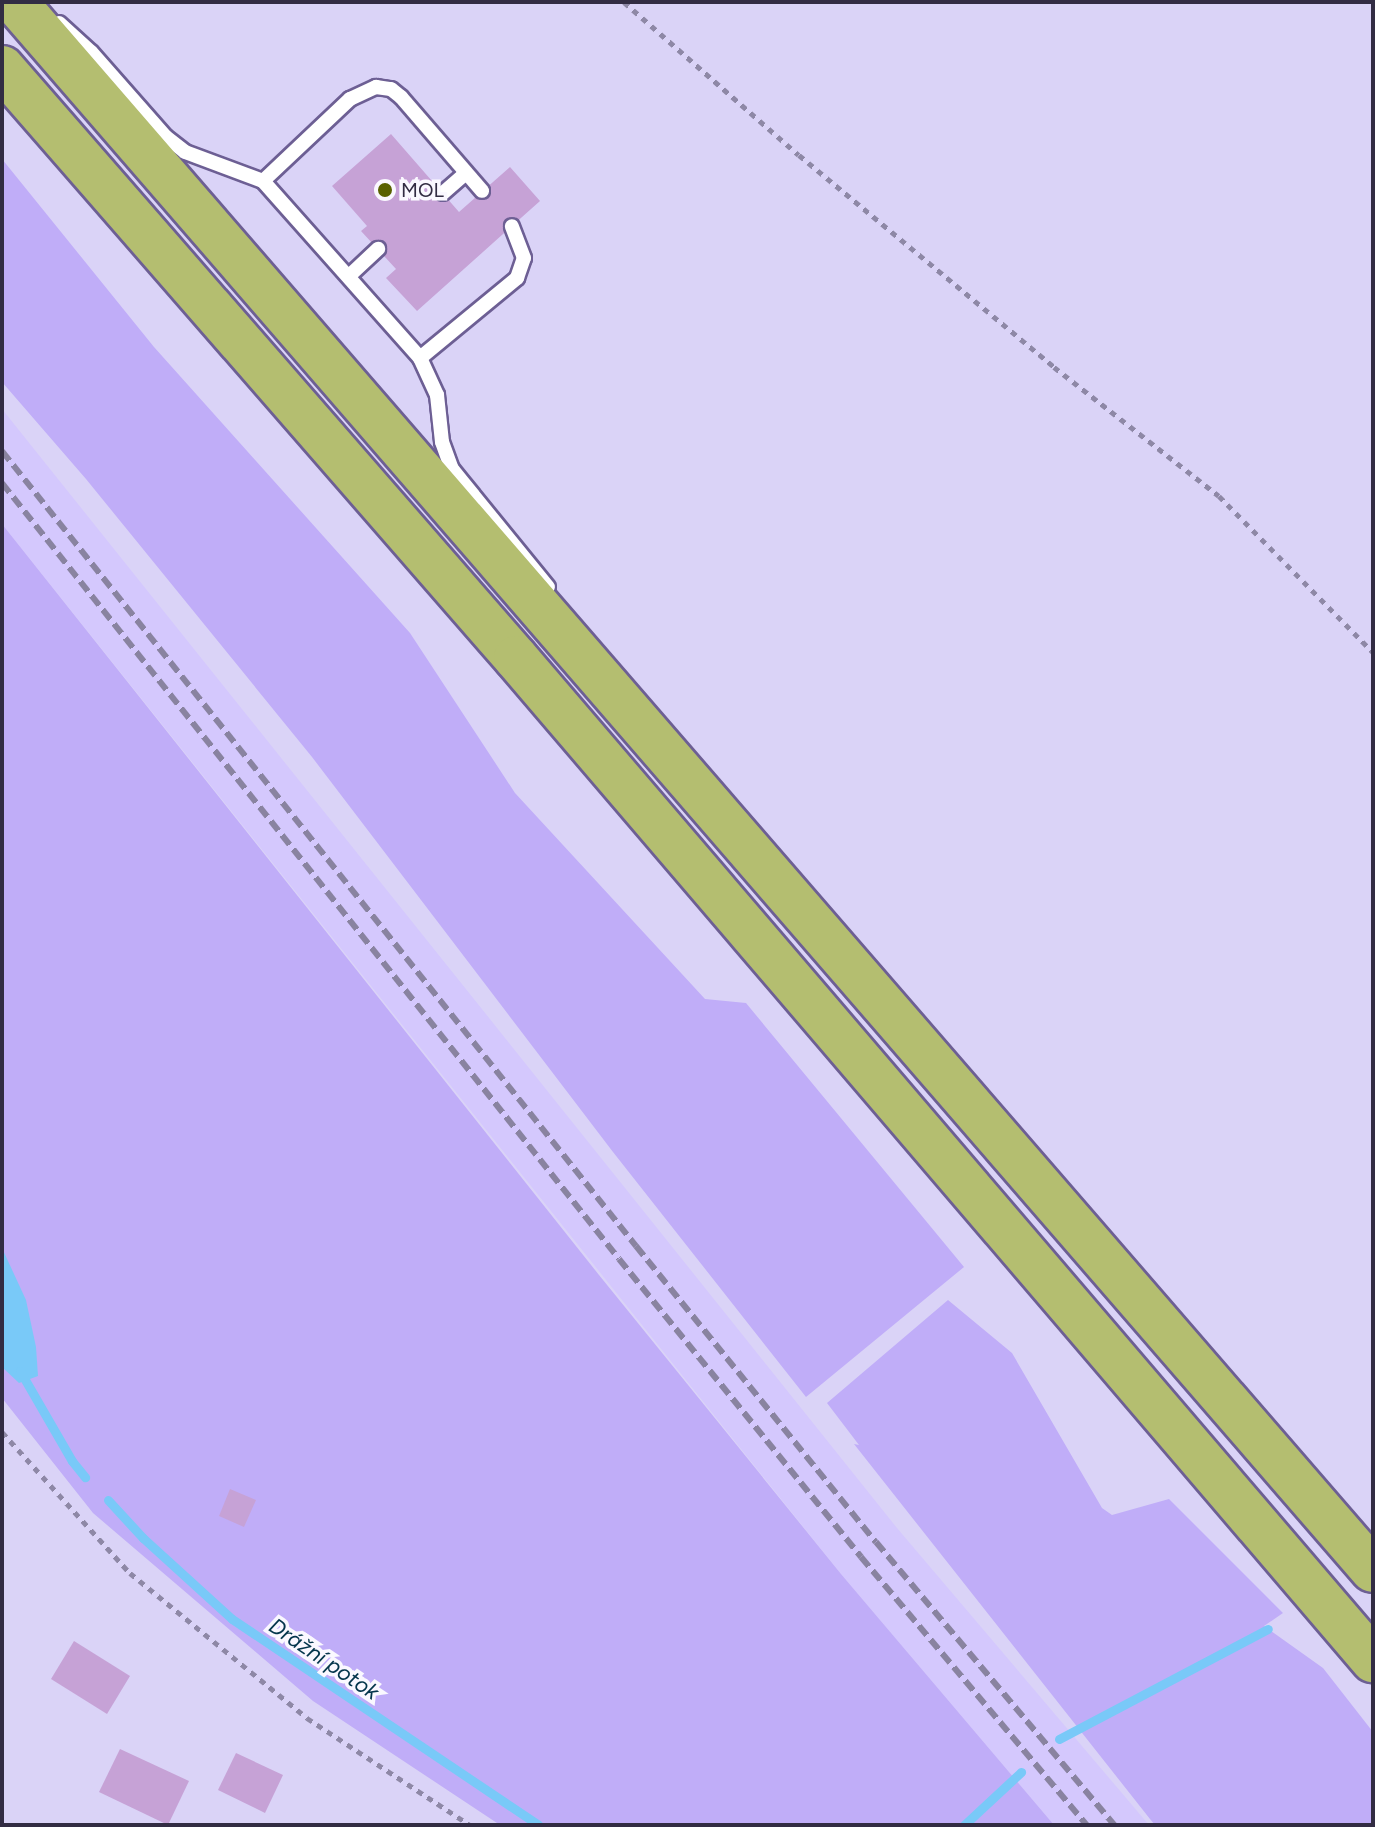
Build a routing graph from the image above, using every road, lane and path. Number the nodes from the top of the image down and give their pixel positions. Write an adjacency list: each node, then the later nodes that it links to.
1 (624, 2): 14 (path)
2 (30, 7): 5 (lane); 15 (highway)
3 (2, 68): 16 (highway)
4 (466, 173): 5 (lane); 6 (lane); 7 (lane)
5 (263, 181): 10 (lane)
6 (482, 191)
7 (443, 193)
8 (512, 226): 11 (lane)
9 (378, 249): 10 (lane)
10 (349, 276): 11 (lane)
11 (420, 358): 12 (lane)
12 (554, 595)
13 (572, 619): 15 (lane)
14 (1373, 652)
15 (685, 780): 18 (highway)
16 (1057, 1294): 19 (highway); 20 (highway)
17 (2, 1432): 21 (path)
18 (1373, 1570)
19 (1373, 1660)
20 (1373, 1689)
21 (470, 1825)

